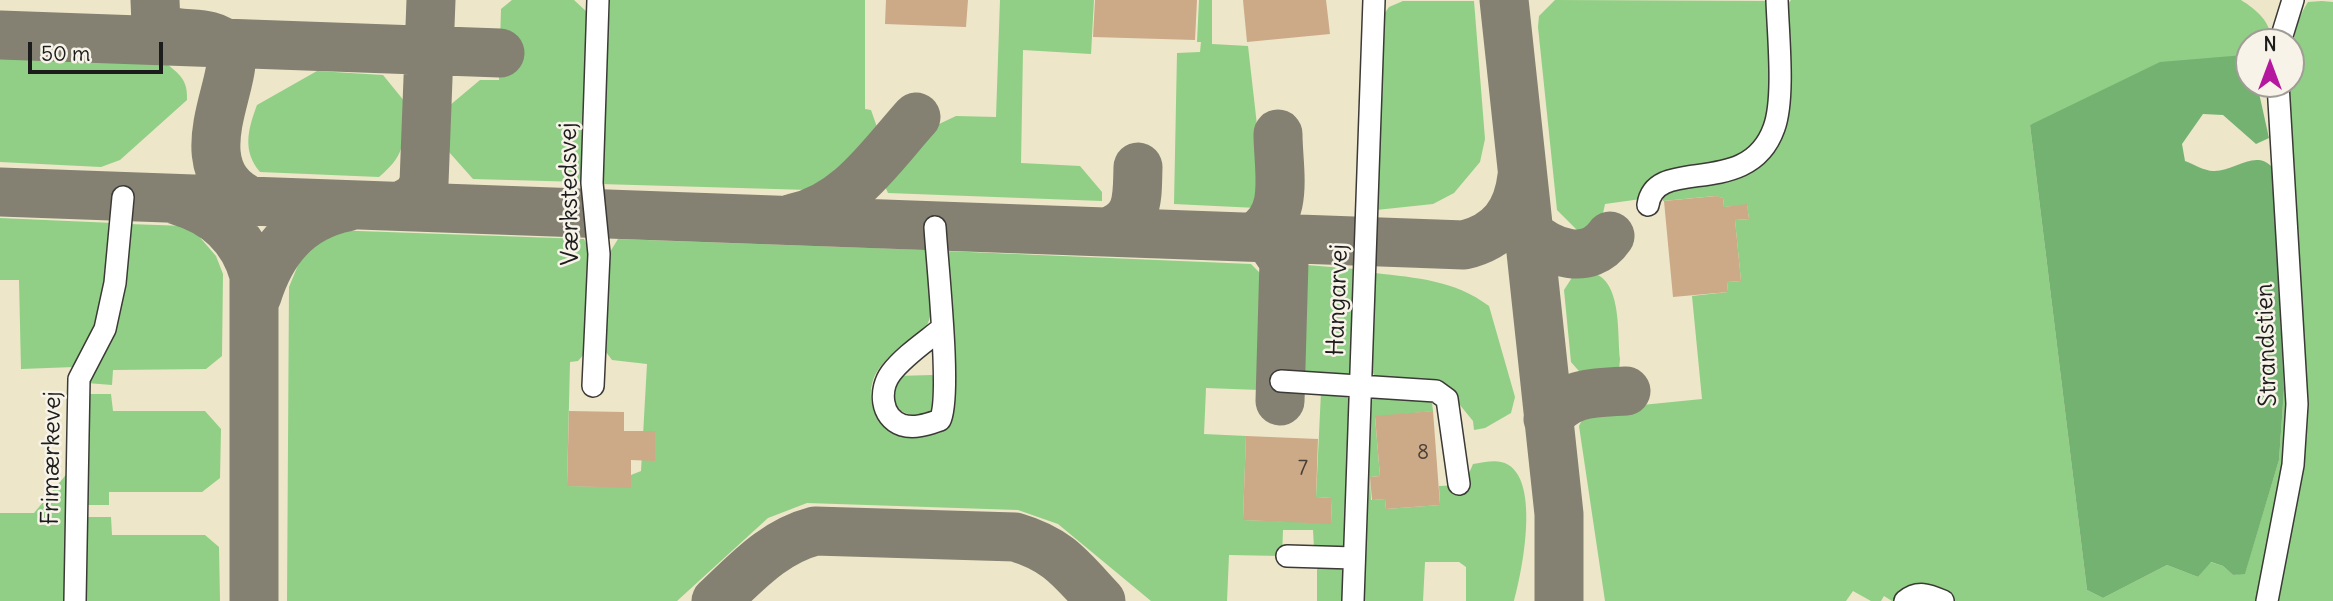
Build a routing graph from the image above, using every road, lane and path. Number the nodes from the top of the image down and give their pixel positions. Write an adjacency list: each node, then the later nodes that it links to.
1 (598, 0): 13 (lane, Værkstedsvej)
2 (1374, 0): 12 (lane, Hangarvej)
3 (1777, 0): 8 (lane)
4 (2293, 0): 5 (lane)
5 (2284, 28)
6 (2279, 98): 21 (lane, Strandstien)
7 (123, 197): 17 (lane, Frimærkevej)
8 (1648, 205)
9 (935, 227): 10 (lane)
10 (941, 329)
11 (1281, 381): 12 (lane)
12 (1361, 385): 14 (lane); 16 (lane, Hangarvej)
13 (593, 386)
14 (1459, 484)
15 (1287, 556): 16 (lane)
16 (1354, 558): 18 (lane, Hangarvej)
17 (75, 601)
18 (1353, 601)
19 (1905, 601): 20 (lane)
20 (1943, 601)
21 (2267, 601)

